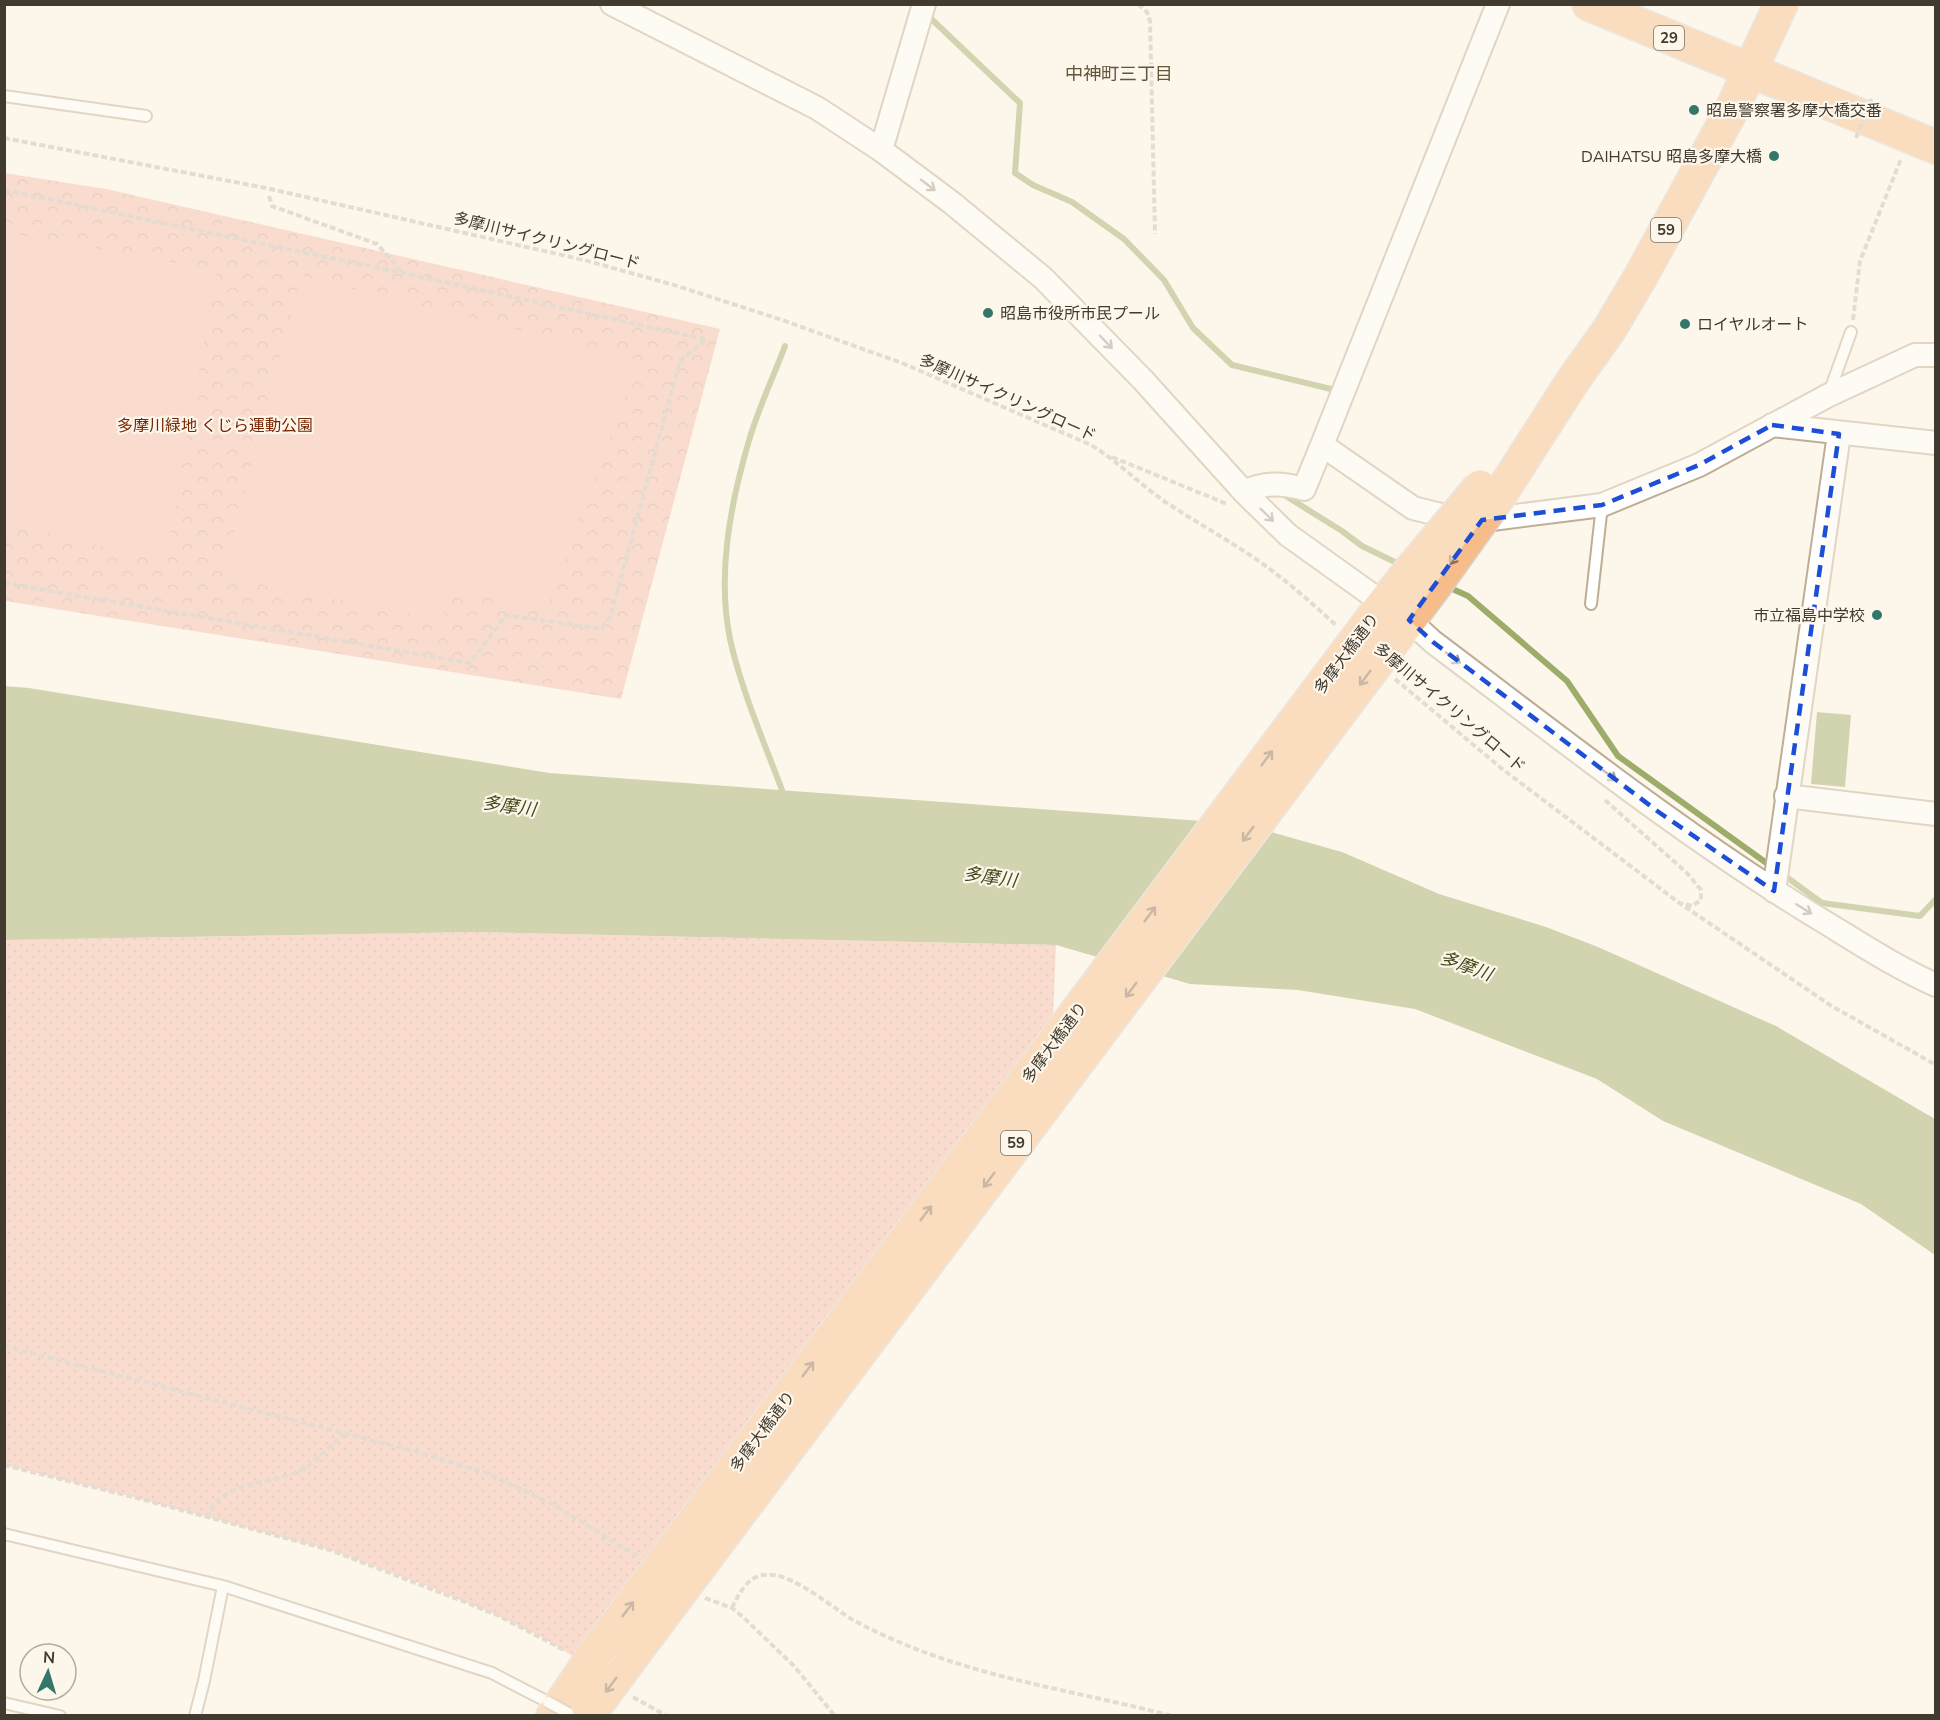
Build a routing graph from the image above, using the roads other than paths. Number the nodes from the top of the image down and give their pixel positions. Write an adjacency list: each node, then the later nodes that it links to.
1 (612, 4): 10 (street)
2 (1498, 4): 17 (street)
3 (1589, 4): 6 (main road, 29)
4 (1781, 4): 6 (main road, 多摩大橋通り / 59)
5 (922, 12): 10 (street)
6 (1749, 71): 9 (main road, 29); 21 (main road, 多摩大橋通り / 59, bridge)
7 (4, 96): 8 (lane)
8 (146, 116)
9 (1935, 147)
10 (882, 150): 18 (street, one-way to 18)
11 (1851, 332): 13 (lane)
12 (1935, 355): 13 (street)
13 (1827, 396): 14 (street)
14 (1772, 425): 15 (street); 19 (street)
15 (1839, 434): 16 (street); 22 (street)
16 (1935, 443)
17 (1322, 445): 18 (street); 19 (street)
18 (1245, 496): 21 (street, one-way to 21)
19 (1602, 505): 20 (lane)
20 (1591, 604)
21 (1391, 618): 24 (street, one-way to 24); 28 (main road, 多摩大橋通り / 59, one-way to 21, bridge); 28 (main road, 多摩大橋通り / 59, one-way to 28, bridge)
22 (1786, 796): 23 (street); 24 (street)
23 (1935, 814)
24 (1776, 877): 25 (street, one-way to 25)
25 (1935, 985)
26 (4, 1534): 27 (lane)
27 (223, 1586): 30 (lane); 32 (lane)
28 (598, 1667): 30 (main road, 多摩大橋通り / 59)
29 (4, 1702): 31 (lane)
30 (566, 1712)
31 (60, 1716)
32 (195, 1716)

